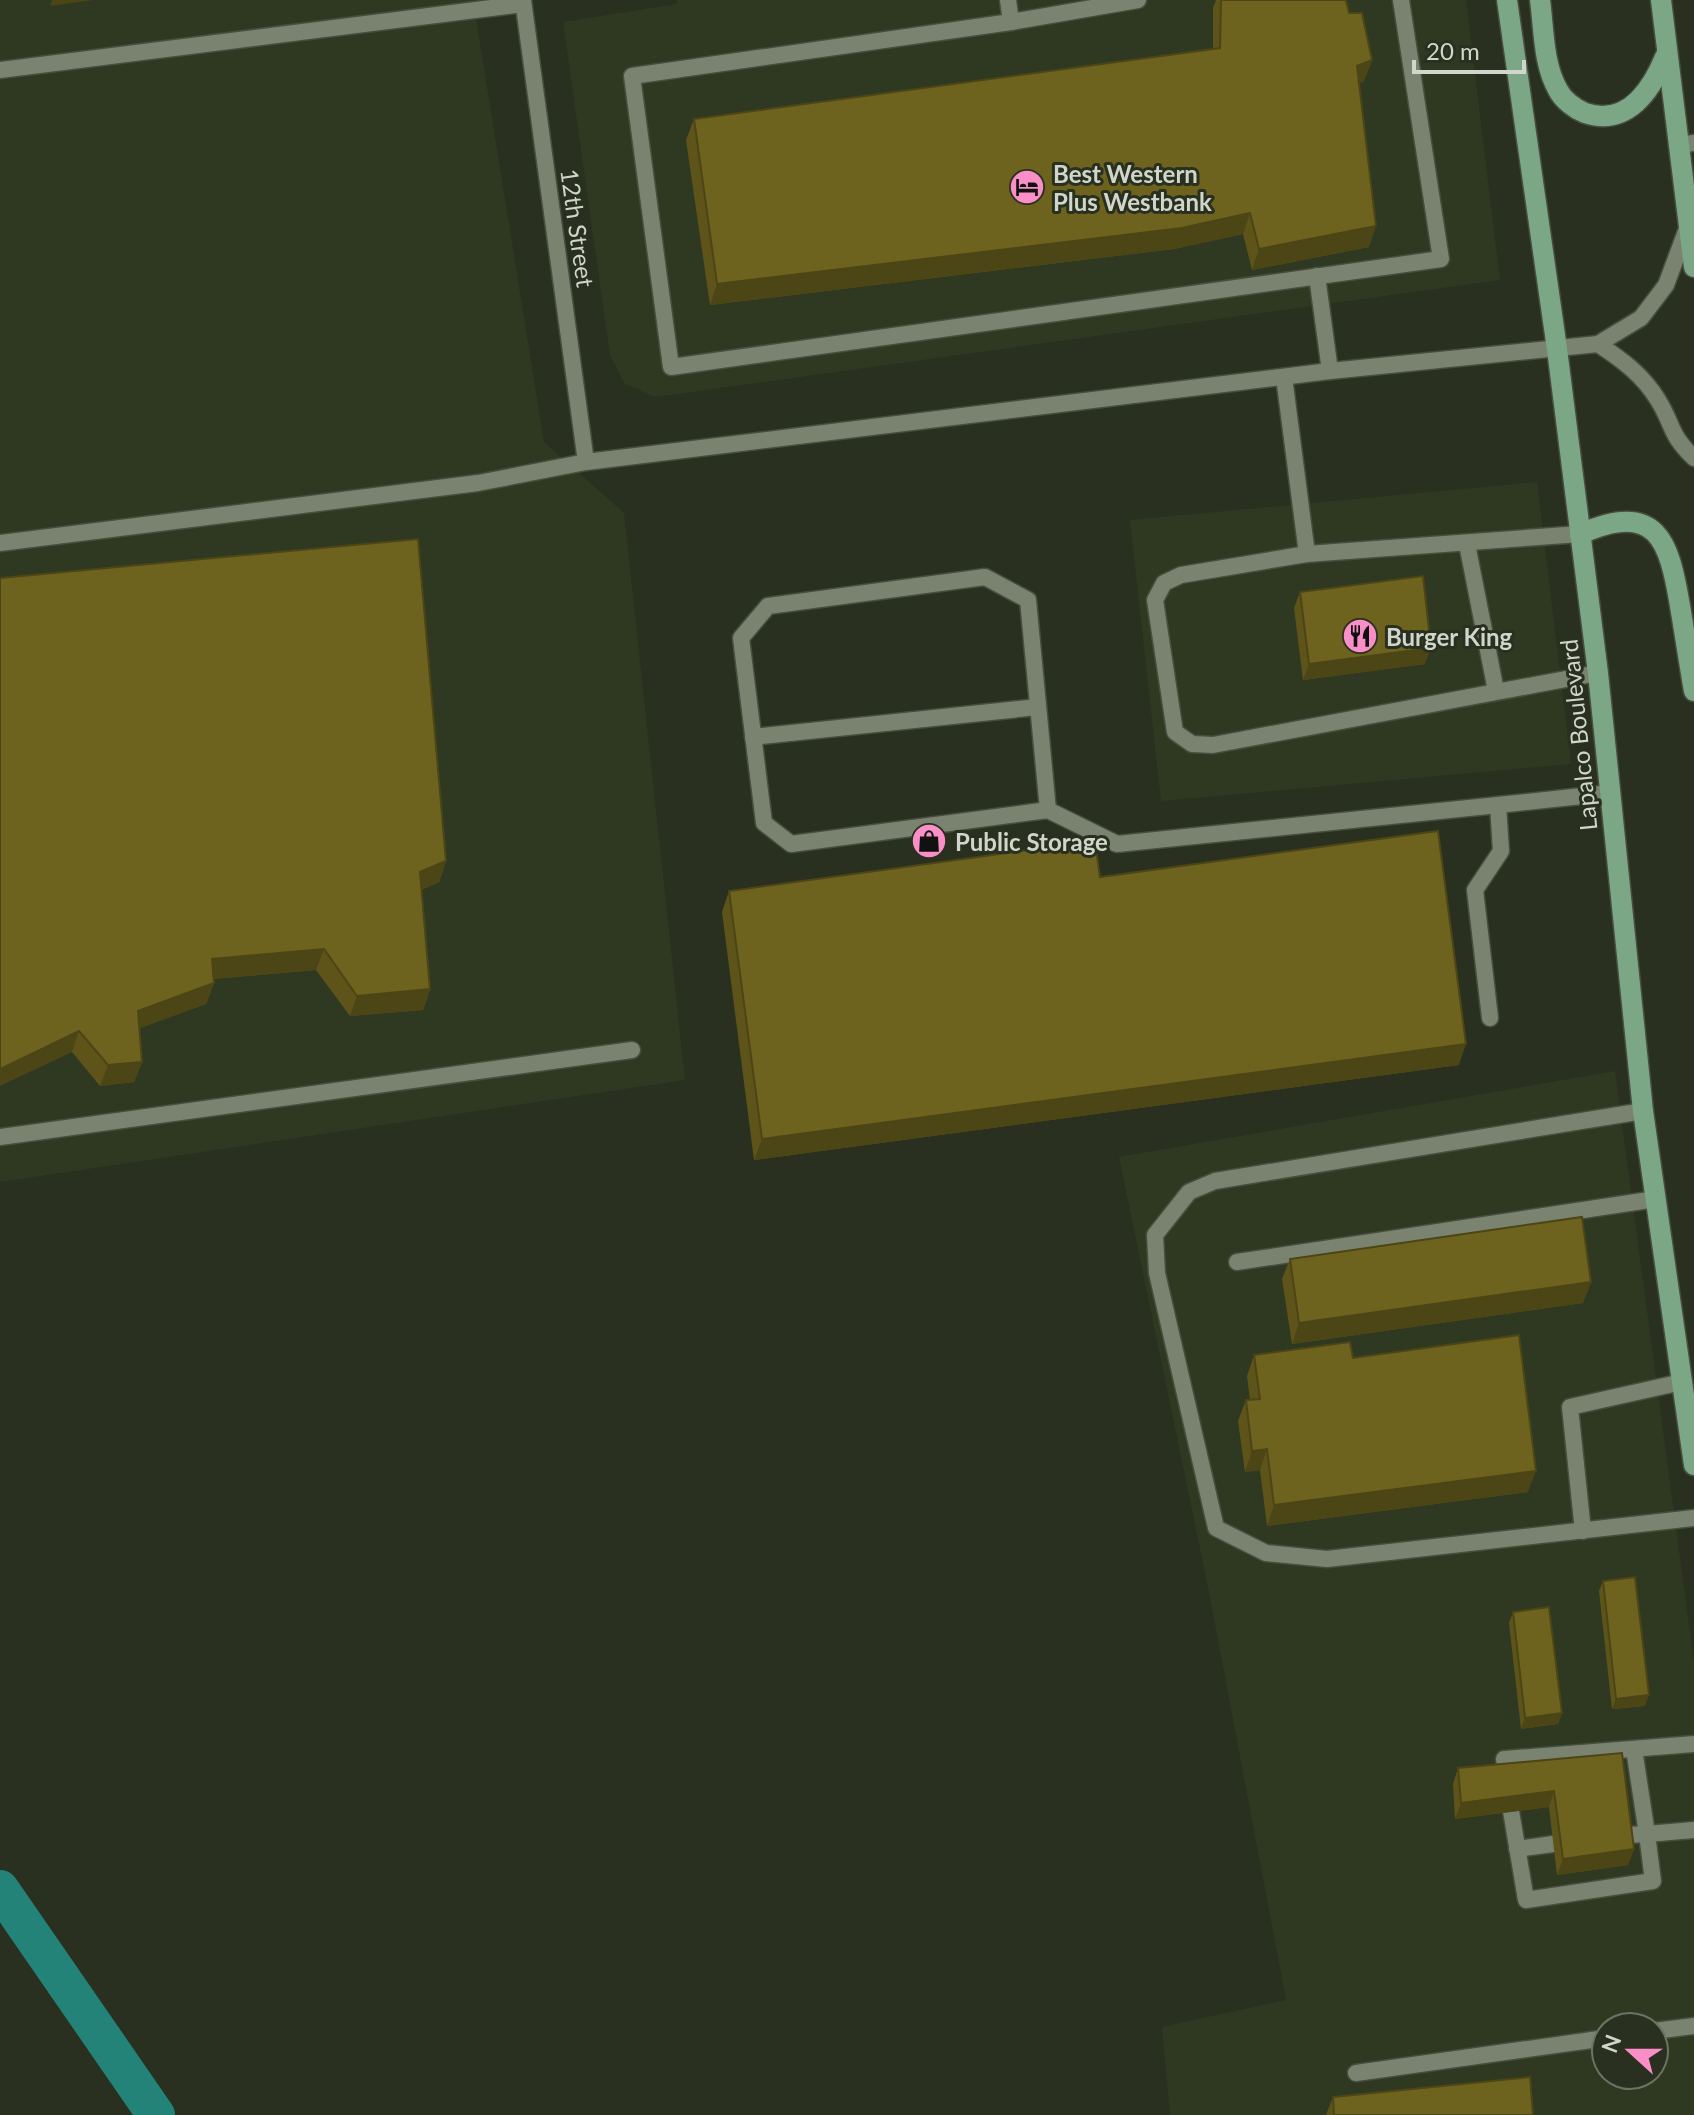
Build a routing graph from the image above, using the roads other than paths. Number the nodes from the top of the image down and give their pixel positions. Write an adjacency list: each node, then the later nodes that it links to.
1 (1008, 0): 8 (street)
2 (1138, 0): 8 (street)
3 (1401, 0): 14 (street)
4 (1507, 0): 16 (main road, Lapalco Boulevard)
5 (1540, 0): 9 (main road)
6 (1661, 0): 9 (main road)
7 (523, 2): 10 (street); 20 (street, 12th Street)
8 (1011, 22): 14 (street)
9 (1665, 56): 11 (main road)
10 (0, 70)
11 (1686, 144): 12 (main road)
12 (1688, 224): 13 (main road); 15 (street)
13 (1694, 267)
14 (1317, 276): 17 (street)
15 (1598, 344): 16 (street); 19 (street)
16 (1557, 349): 17 (street); 21 (main road, Lapalco Boulevard)
17 (1330, 371): 18 (street)
18 (1284, 377): 20 (street); 24 (street)
19 (1694, 458)
20 (586, 462): 22 (street)
21 (1580, 534): 23 (street); 25 (main road, Lapalco Boulevard); 27 (main road)
22 (0, 543)
23 (1467, 544): 24 (street); 26 (street)
24 (1307, 554): 26 (street)
25 (1598, 673): 26 (street); 30 (main road, Lapalco Boulevard)
26 (1496, 691)
27 (1694, 691)
28 (1038, 707): 29 (street); 29 (street); 32 (street)
29 (753, 737): 32 (street)
30 (1610, 793): 31 (street); 35 (main road, Lapalco Boulevard)
31 (1498, 805): 32 (street); 33 (street)
32 (1048, 810)
33 (1490, 1018)
34 (632, 1050): 36 (street)
35 (1643, 1111): 37 (main road, Lapalco Boulevard); 42 (street)
36 (0, 1137)
37 (1656, 1199): 38 (street); 39 (main road, Lapalco Boulevard)
38 (1237, 1262)
39 (1682, 1382): 40 (main road, Lapalco Boulevard); 42 (street)
40 (1694, 1465)
41 (1694, 1518): 42 (street)
42 (1583, 1531)
43 (1694, 1744): 44 (street)
44 (1634, 1749): 45 (street); 48 (street)
45 (1507, 1778)
46 (1511, 1811): 51 (street)
47 (1694, 1830): 48 (street)
48 (1647, 1834): 49 (street); 51 (street)
49 (1627, 1835)
50 (1553, 1844): 51 (street)
51 (1517, 1849)
52 (1694, 2026): 53 (street)
53 (1670, 2029)
54 (1590, 2040): 55 (street)
55 (1356, 2073)

